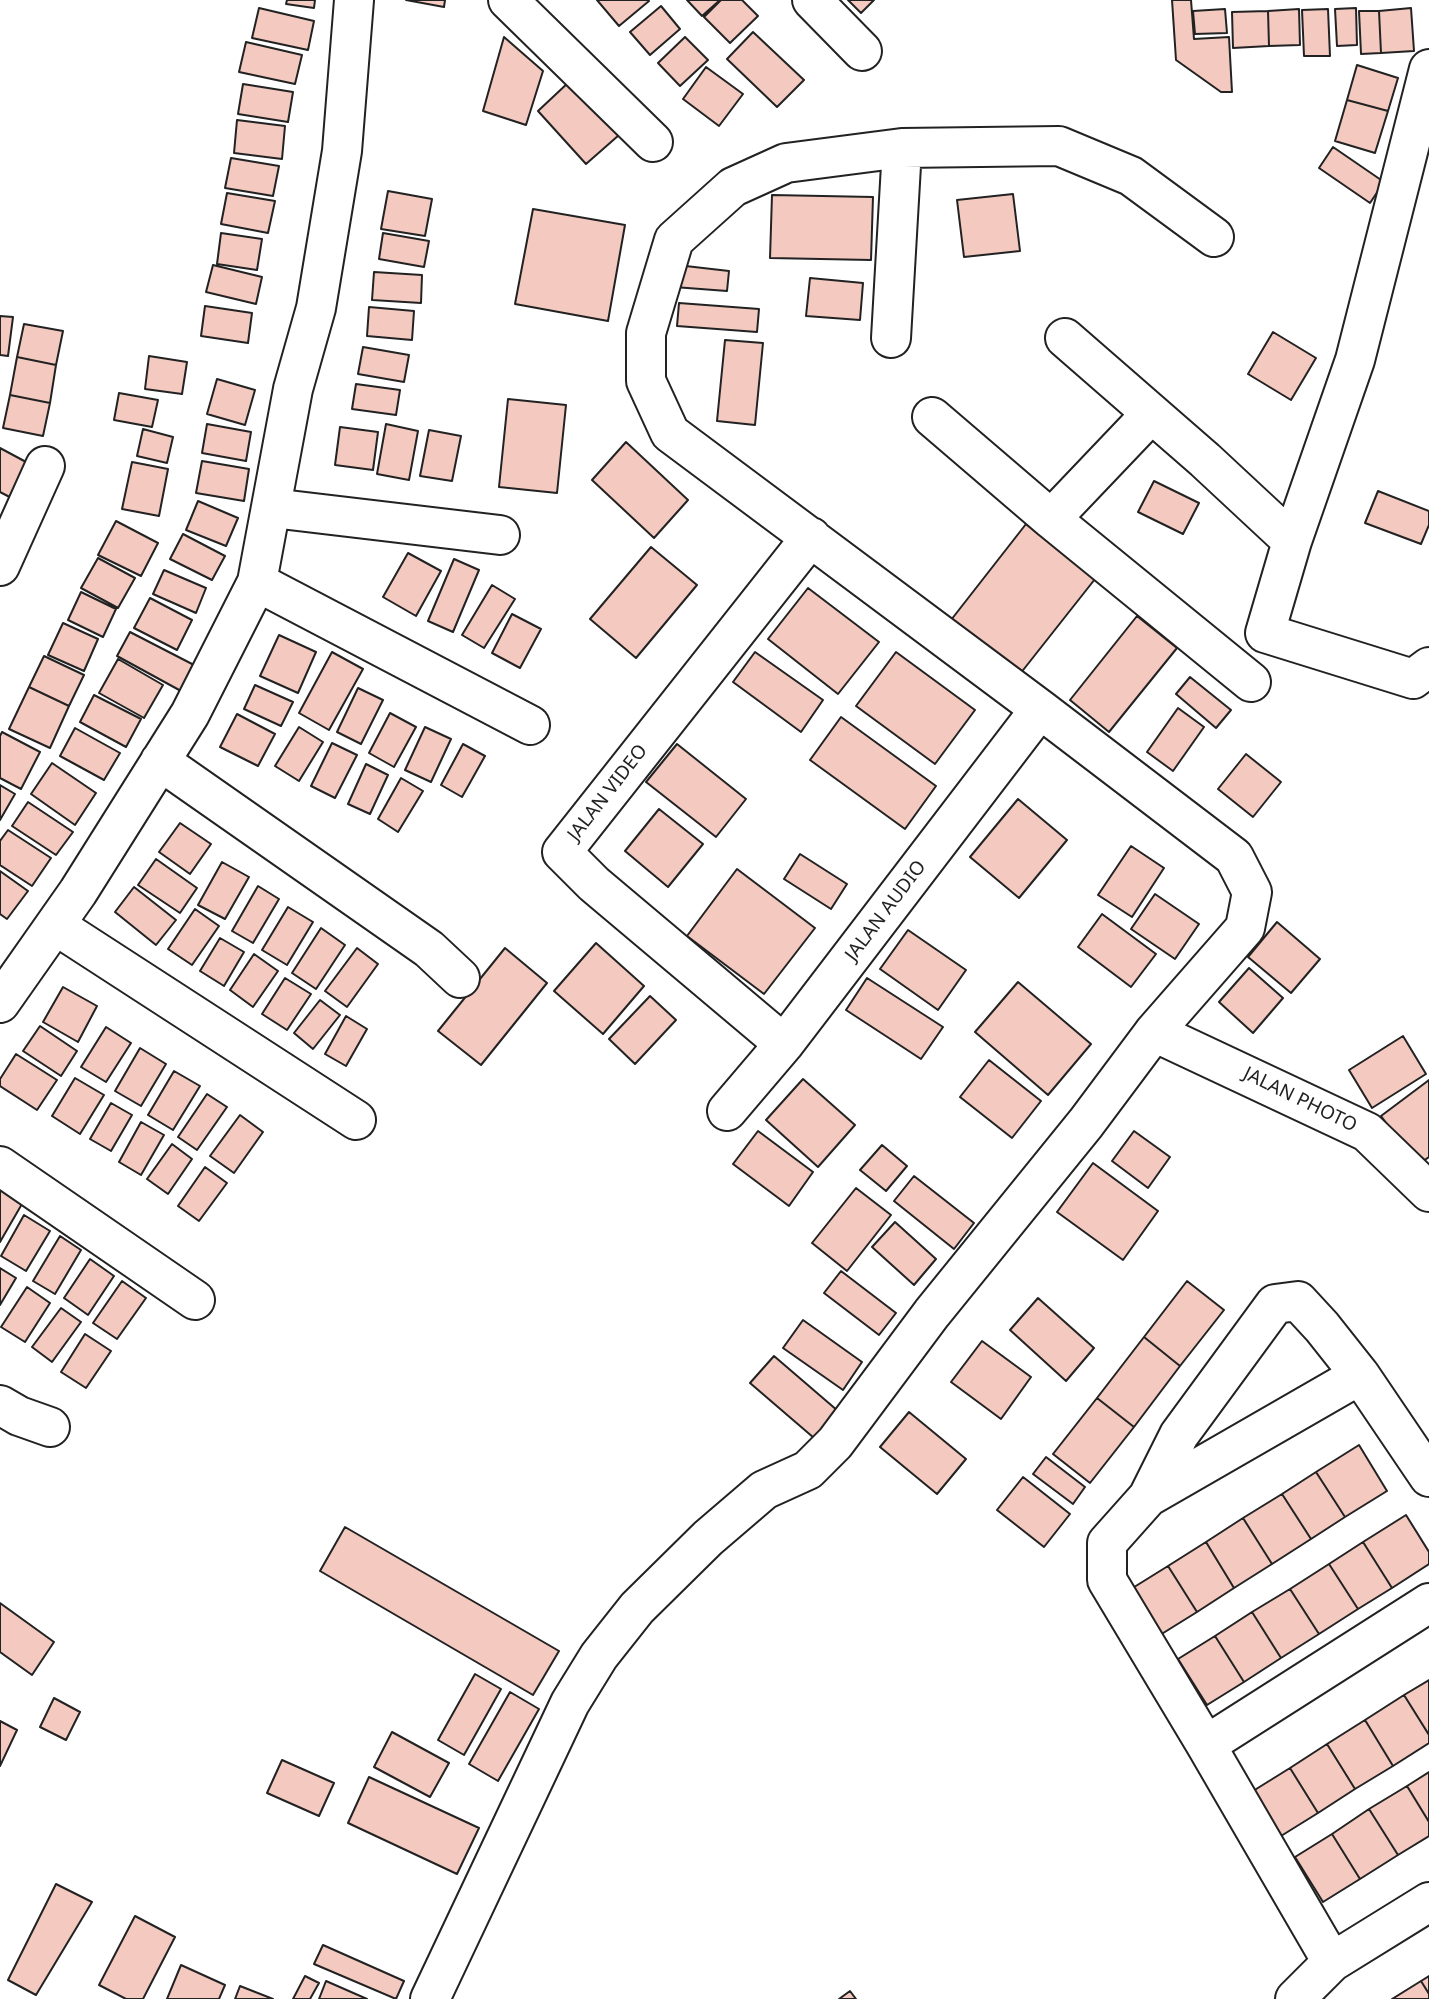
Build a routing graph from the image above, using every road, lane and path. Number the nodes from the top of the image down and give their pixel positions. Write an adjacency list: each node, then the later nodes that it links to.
1 (354, 0): 14 (street)
2 (508, 0): 6 (street)
3 (812, 0): 4 (street)
4 (862, 51)
5 (1429, 69): 18 (street)
6 (653, 142)
7 (902, 148): 8 (street); 9 (street); 17 (street)
8 (1214, 237)
9 (891, 338)
10 (1065, 338): 11 (street)
11 (1151, 414): 15 (street); 18 (street)
12 (932, 417): 15 (street)
13 (45, 466): 19 (street)
14 (272, 508): 16 (street); 20 (street)
15 (1051, 519): 22 (street)
16 (500, 535)
17 (811, 537): 23 (street); 30 (street, JALAN VIDEO)
18 (1292, 541): 21 (street)
19 (0, 566)
20 (257, 582): 24 (street); 25 (street)
21 (1429, 667)
22 (1251, 682)
23 (1040, 709): 29 (street); 30 (street, JALAN AUDIO)
24 (530, 725)
25 (160, 761): 26 (street); 27 (street)
26 (55, 925): 28 (street); 32 (street)
27 (460, 978)
28 (0, 1003)
29 (1154, 1032): 34 (street, JALAN PHOTO); 45 (street)
30 (785, 1044): 31 (street, JALAN AUDIO)
31 (727, 1111)
32 (356, 1120)
33 (0, 1166): 35 (street)
34 (1429, 1192)
35 (195, 1300)
36 (1360, 1375): 39 (street); 40 (street); 40 (street)
37 (0, 1405): 38 (street)
38 (50, 1427)
39 (1429, 1477)
40 (1147, 1497): 42 (street)
41 (1429, 1603): 42 (street)
42 (1206, 1745): 44 (street)
43 (1429, 1902): 44 (street)
44 (1332, 1962): 46 (street)
45 (430, 1999)
46 (1295, 1999)

